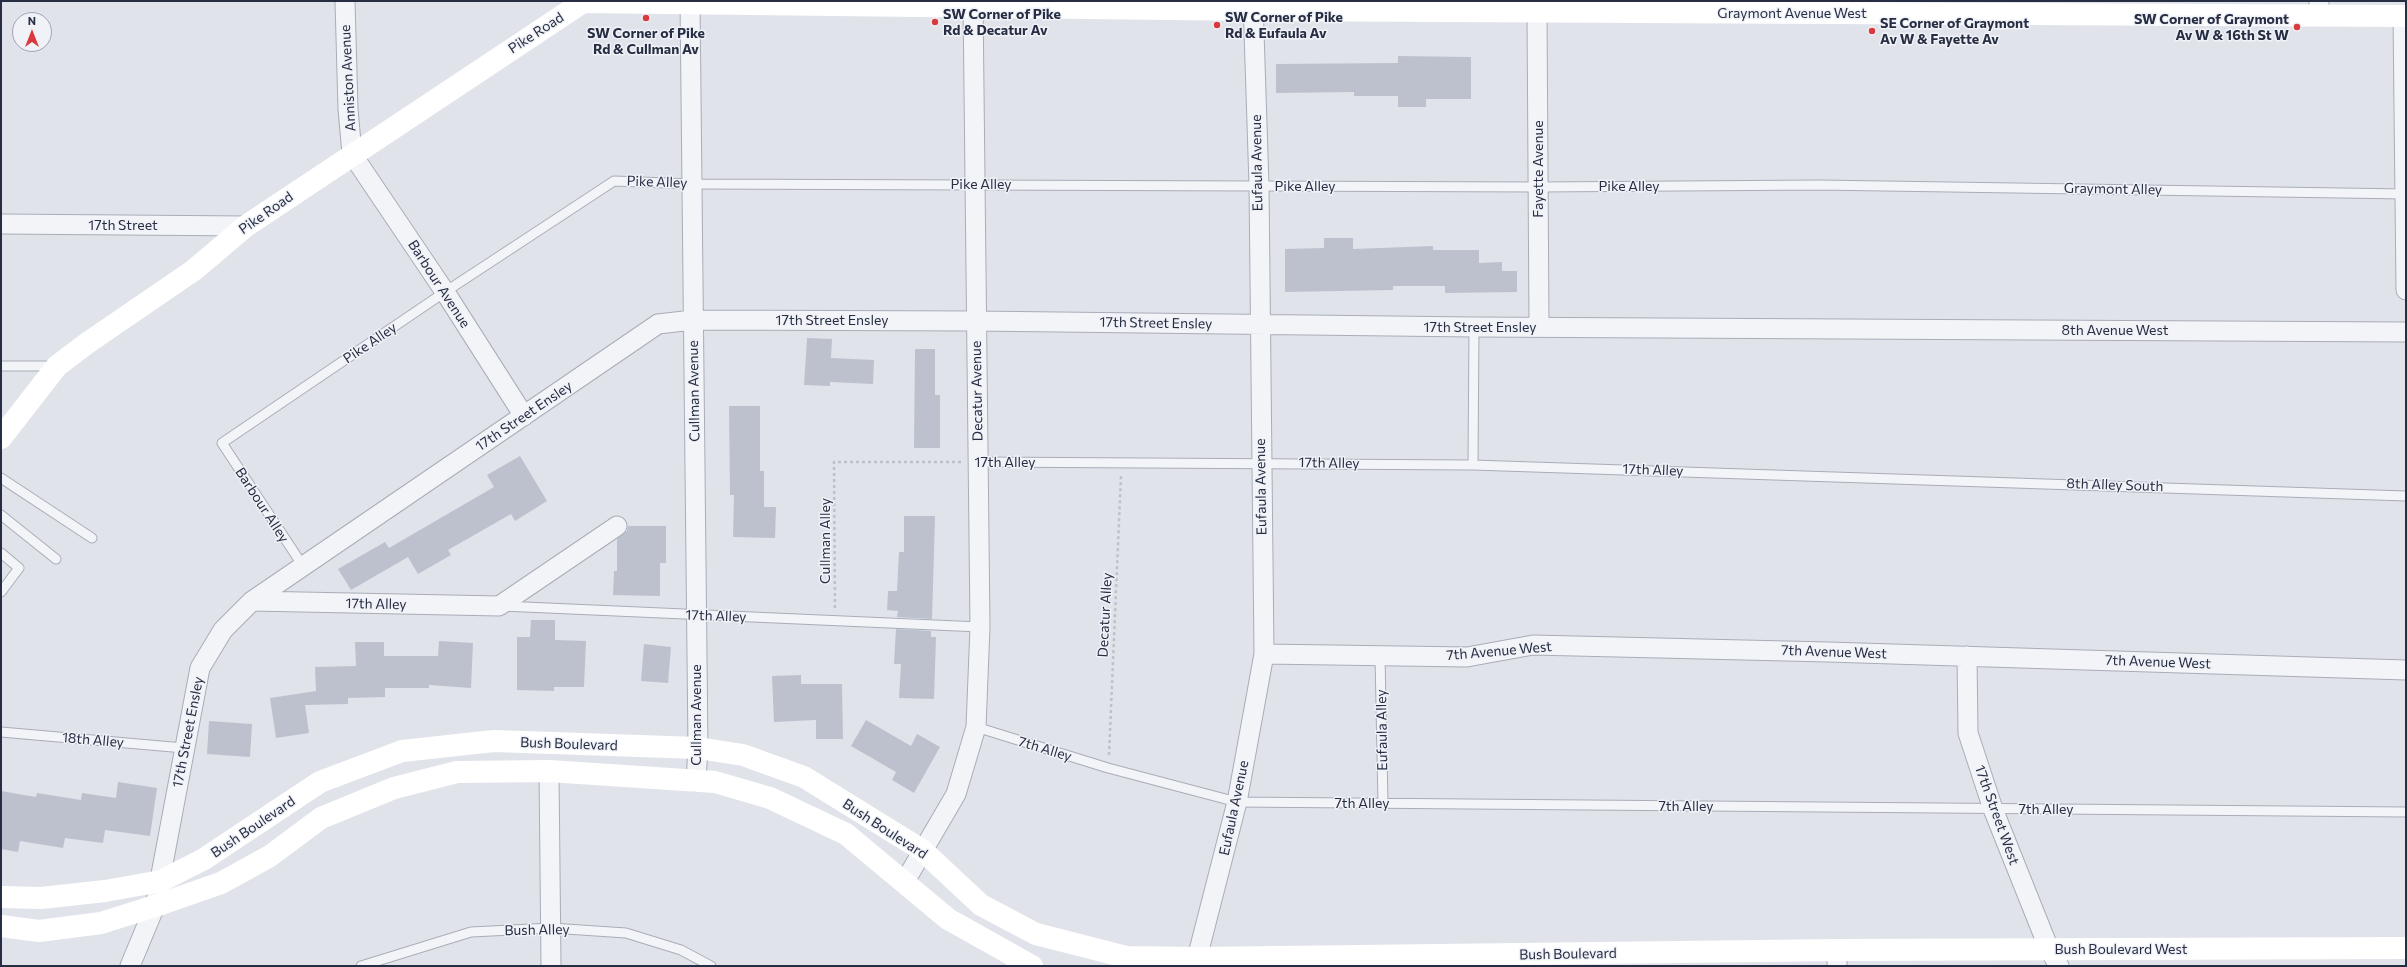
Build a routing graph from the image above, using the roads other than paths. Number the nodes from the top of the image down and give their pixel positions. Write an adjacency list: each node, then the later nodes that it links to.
1 (345, 1): 9 (street, Anniston Avenue)
2 (575, 1): 3 (main road, Pike Road); 9 (main road, Pike Road)
3 (690, 2): 4 (main road, Pike Road); 10 (street, Cullman Avenue)
4 (973, 4): 5 (main road, Pike Road); 11 (street, Decatur Avenue)
5 (1253, 5): 7 (main road, Pike Road); 12 (street, Eufaula Avenue)
6 (2319, 8): 7 (main road, Graymont Avenue West); 8 (main road, Graymont Avenue West)
7 (1537, 12): 14 (street, Fayette Avenue)
8 (2405, 16): 15 (street)
9 (352, 154): 17 (main road, Pike Road); 19 (street, Barbour Avenue)
10 (692, 184): 11 (lane, Pike Alley); 19 (lane, Pike Alley); 20 (street, Cullman Avenue)
11 (974, 184): 12 (lane, Pike Alley); 21 (street, Decatur Avenue)
12 (1259, 185): 14 (lane, Pike Alley); 22 (street, Eufaula Avenue)
13 (1819, 185): 14 (lane, Pike Alley); 15 (lane, Graymont Alley)
14 (1538, 187): 24 (street, Fayette Avenue)
15 (2406, 194): 18 (street)
16 (1, 224): 17 (street, 17th Street)
17 (246, 226): 28 (main road, Pike Road)
18 (2406, 290)
19 (445, 292): 29 (street, Barbour Avenue); 31 (lane, Pike Alley)
20 (693, 320): 21 (street, 17th Street Ensley); 29 (street, 17th Street Ensley); 47 (street, Cullman Avenue)
21 (976, 321): 22 (street, 17th Street Ensley); 32 (street, Decatur Avenue)
22 (1259, 324): 23 (street, 17th Street Ensley); 33 (street, Eufaula Avenue)
23 (1474, 327): 24 (street, 17th Street Ensley); 34 (lane)
24 (1539, 327): 25 (street, 17th Street Ensley)
25 (1825, 329): 26 (street, 8th Avenue West)
26 (2406, 332)
27 (1, 366): 28 (lane)
28 (57, 366): 30 (main road, Pike Road)
29 (524, 416): 43 (street, 17th Street Ensley)
30 (1, 438)
31 (222, 443): 43 (lane, Barbour Alley)
32 (979, 462): 33 (lane, 17th Alley); 48 (street, Decatur Avenue)
33 (1261, 462): 34 (lane, 17th Alley); 49 (street, Eufaula Avenue)
34 (1473, 465): 35 (lane, 17th Alley)
35 (1823, 475): 37 (lane, 8th Alley South)
36 (1, 478): 40 (lane)
37 (2406, 496)
38 (1, 515): 42 (lane)
39 (617, 526): 46 (street)
40 (92, 538)
41 (1, 553): 44 (lane)
42 (56, 559)
43 (303, 566): 45 (street, 17th Street Ensley)
44 (1, 592)
45 (252, 601): 46 (street, 17th Alley); 55 (street, 17th Street Ensley)
46 (499, 606): 47 (lane, 17th Alley)
47 (696, 615): 48 (lane, 17th Alley); 56 (street, Cullman Avenue)
48 (980, 627): 53 (street, Decatur Avenue)
49 (1264, 654): 50 (street, 7th Avenue West); 59 (street, Eufaula Avenue)
50 (1380, 656): 51 (street, 7th Avenue West); 60 (lane, Eufaula Alley)
51 (1967, 656): 52 (street, 7th Avenue West); 61 (street, 17th Street West)
52 (2406, 670)
53 (976, 727): 59 (lane, 7th Alley); 63 (street, Decatur Avenue)
54 (1, 732): 55 (lane, 18th Alley)
55 (184, 748): 64 (street, 17th Street Ensley)
56 (698, 748): 58 (street, Cullman Avenue); 63 (main road, Bush Boulevard); 64 (main road, Bush Boulevard)
57 (549, 771): 58 (main road, Bush Boulevard); 67 (main road, Bush Boulevard); 69 (street)
58 (696, 781): 65 (main road, Bush Boulevard)
59 (1237, 802): 60 (lane, 7th Alley); 73 (street, Eufaula Avenue)
60 (1383, 803): 61 (lane, 7th Alley)
61 (1993, 809): 62 (lane, 7th Alley); 71 (street, 17th Street West)
62 (2406, 812)
63 (922, 850): 65 (street, Decatur Avenue); 73 (main road, Bush Boulevard)
64 (161, 881): 66 (main road, Bush Boulevard); 67 (street, 17th Street Ensley)
65 (904, 883): 78 (main road, Bush Boulevard)
66 (1, 896)
67 (156, 906): 68 (main road, Bush Boulevard); 74 (street, 17th Street Ensley)
68 (1, 926)
69 (551, 928): 75 (lane, Bush Alley); 76 (street); 77 (lane, Bush Alley)
70 (2406, 948): 71 (main road, Bush Boulevard West)
71 (2054, 957): 72 (main road, Bush Boulevard West)
72 (1837, 958): 73 (main road, Bush Boulevard)
73 (1196, 962)
74 (130, 966)
75 (361, 966)
76 (552, 966)
77 (711, 966)
78 (1032, 966)

